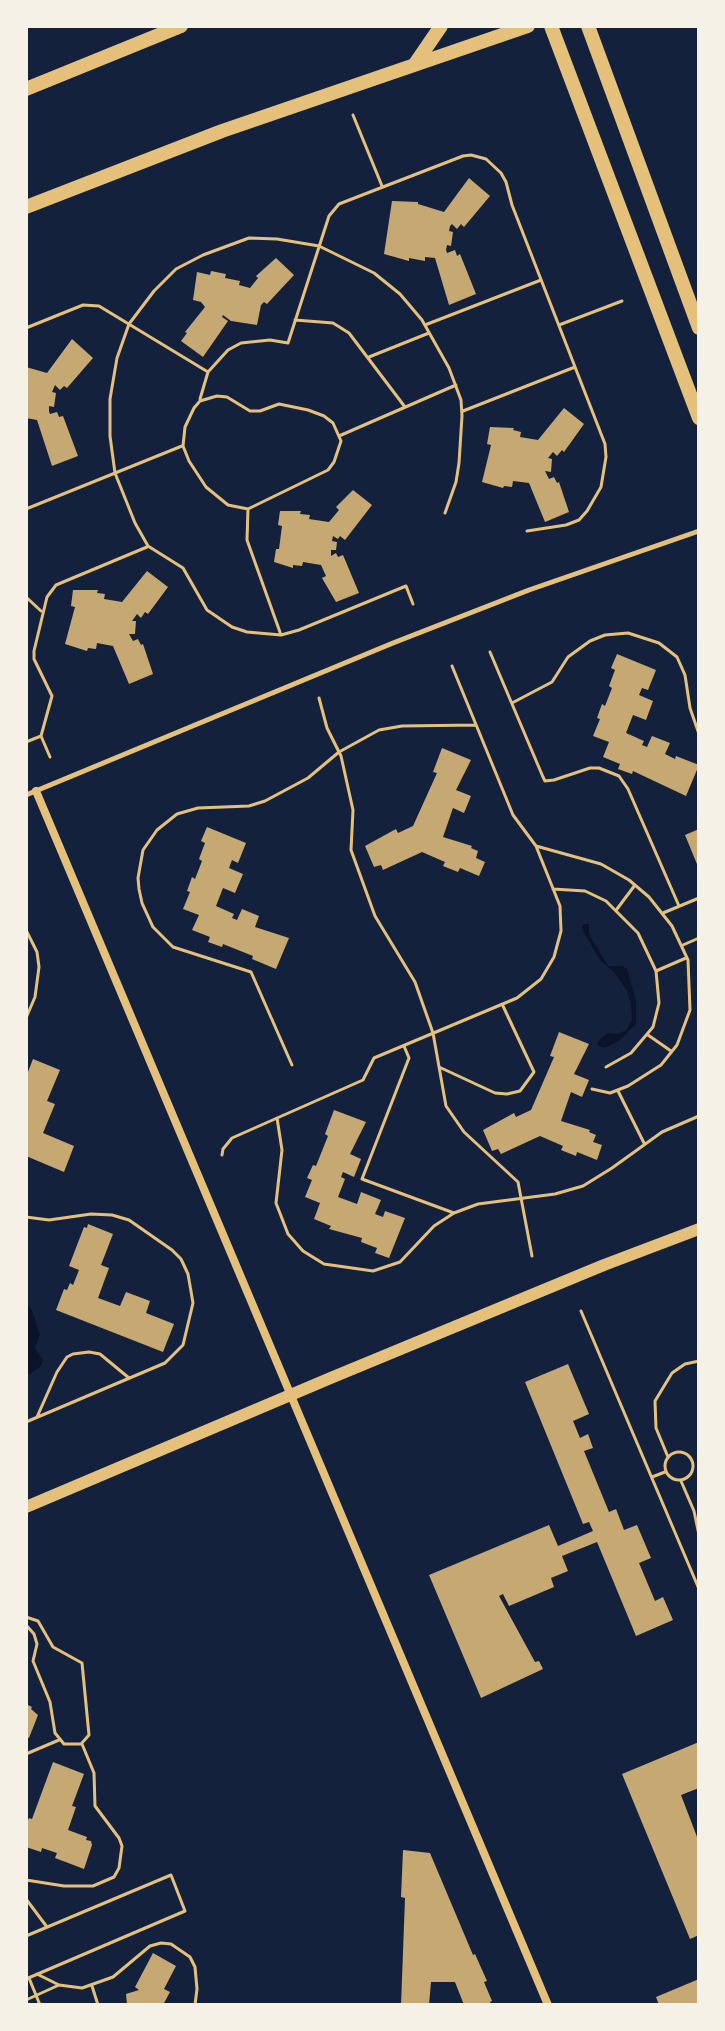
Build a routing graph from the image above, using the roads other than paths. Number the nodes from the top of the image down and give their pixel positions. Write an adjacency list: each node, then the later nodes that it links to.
1 (181, 26): 7 (main road)
2 (441, 26): 6 (main road)
3 (528, 26): 6 (main road)
4 (551, 26): 10 (main road)
5 (588, 26): 9 (main road)
6 (415, 65): 8 (main road)
7 (26, 89)
8 (26, 207)
9 (699, 328)
10 (699, 418)
11 (699, 531): 12 (lane)
12 (36, 791): 13 (lane); 15 (street)
13 (26, 795)
14 (699, 1229): 15 (street)
15 (290, 1395): 16 (street); 17 (street)
16 (26, 1507)
17 (548, 2005)

